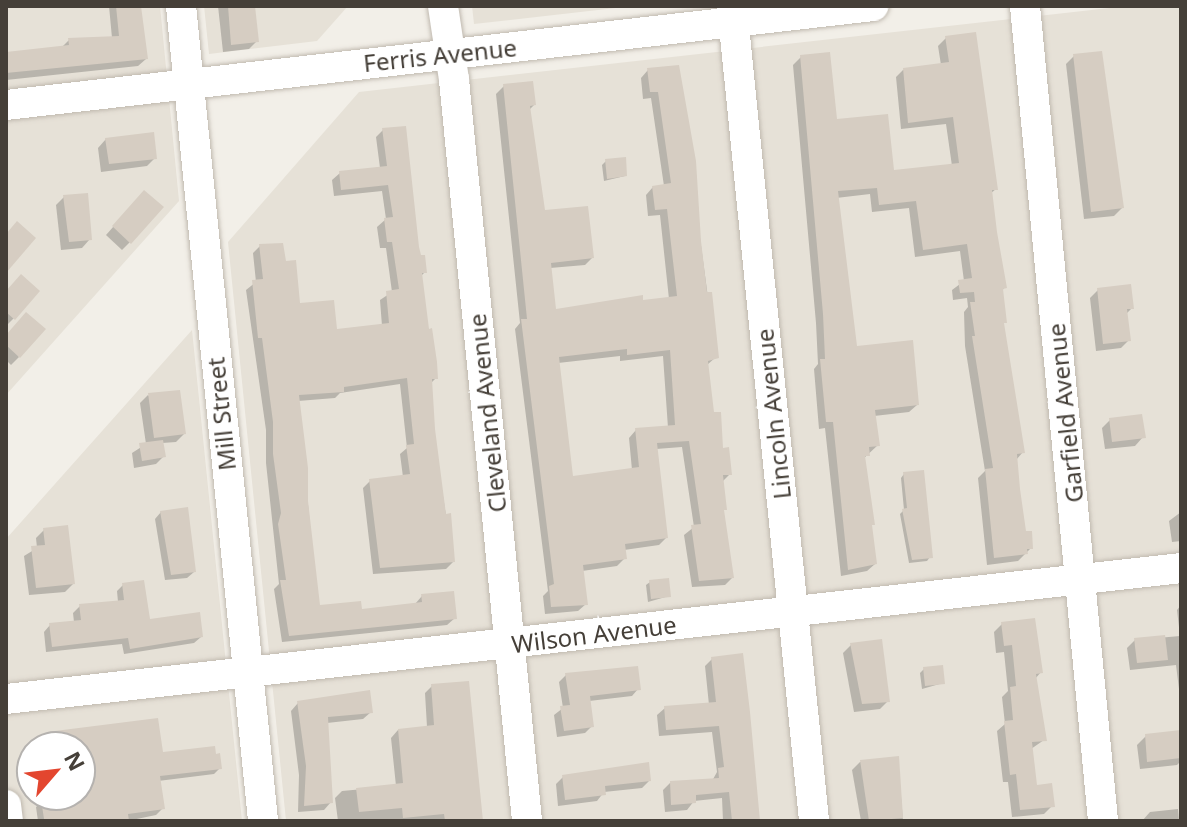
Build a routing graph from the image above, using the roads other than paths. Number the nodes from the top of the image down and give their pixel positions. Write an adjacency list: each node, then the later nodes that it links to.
1 (181, 6): 7 (street, Mill Street)
2 (443, 6): 6 (street, Cleveland Avenue)
3 (873, 6): 5 (street, Ferris Avenue)
4 (1025, 6): 10 (street, Garfield Avenue)
5 (732, 14): 6 (street, Ferris Avenue); 11 (street, Lincoln Avenue)
6 (450, 54): 7 (street, Ferris Avenue); 12 (street, Cleveland Avenue)
7 (188, 83): 8 (street, Ferris Avenue); 13 (street, Mill Street)
8 (6, 105)
9 (1181, 568): 10 (street, Wilson Avenue)
10 (1081, 580): 11 (street, Wilson Avenue); 20 (street, Garfield Avenue)
11 (792, 611): 12 (street, Wilson Avenue); 19 (street, Lincoln Avenue)
12 (510, 643): 13 (street, Wilson Avenue); 18 (street, Cleveland Avenue)
13 (247, 671): 14 (street, Wilson Avenue); 17 (street, Mill Street)
14 (6, 699)
15 (6, 805): 16 (street)
16 (8, 821)
17 (263, 821)
18 (527, 821)
19 (814, 821)
20 (1103, 821)

